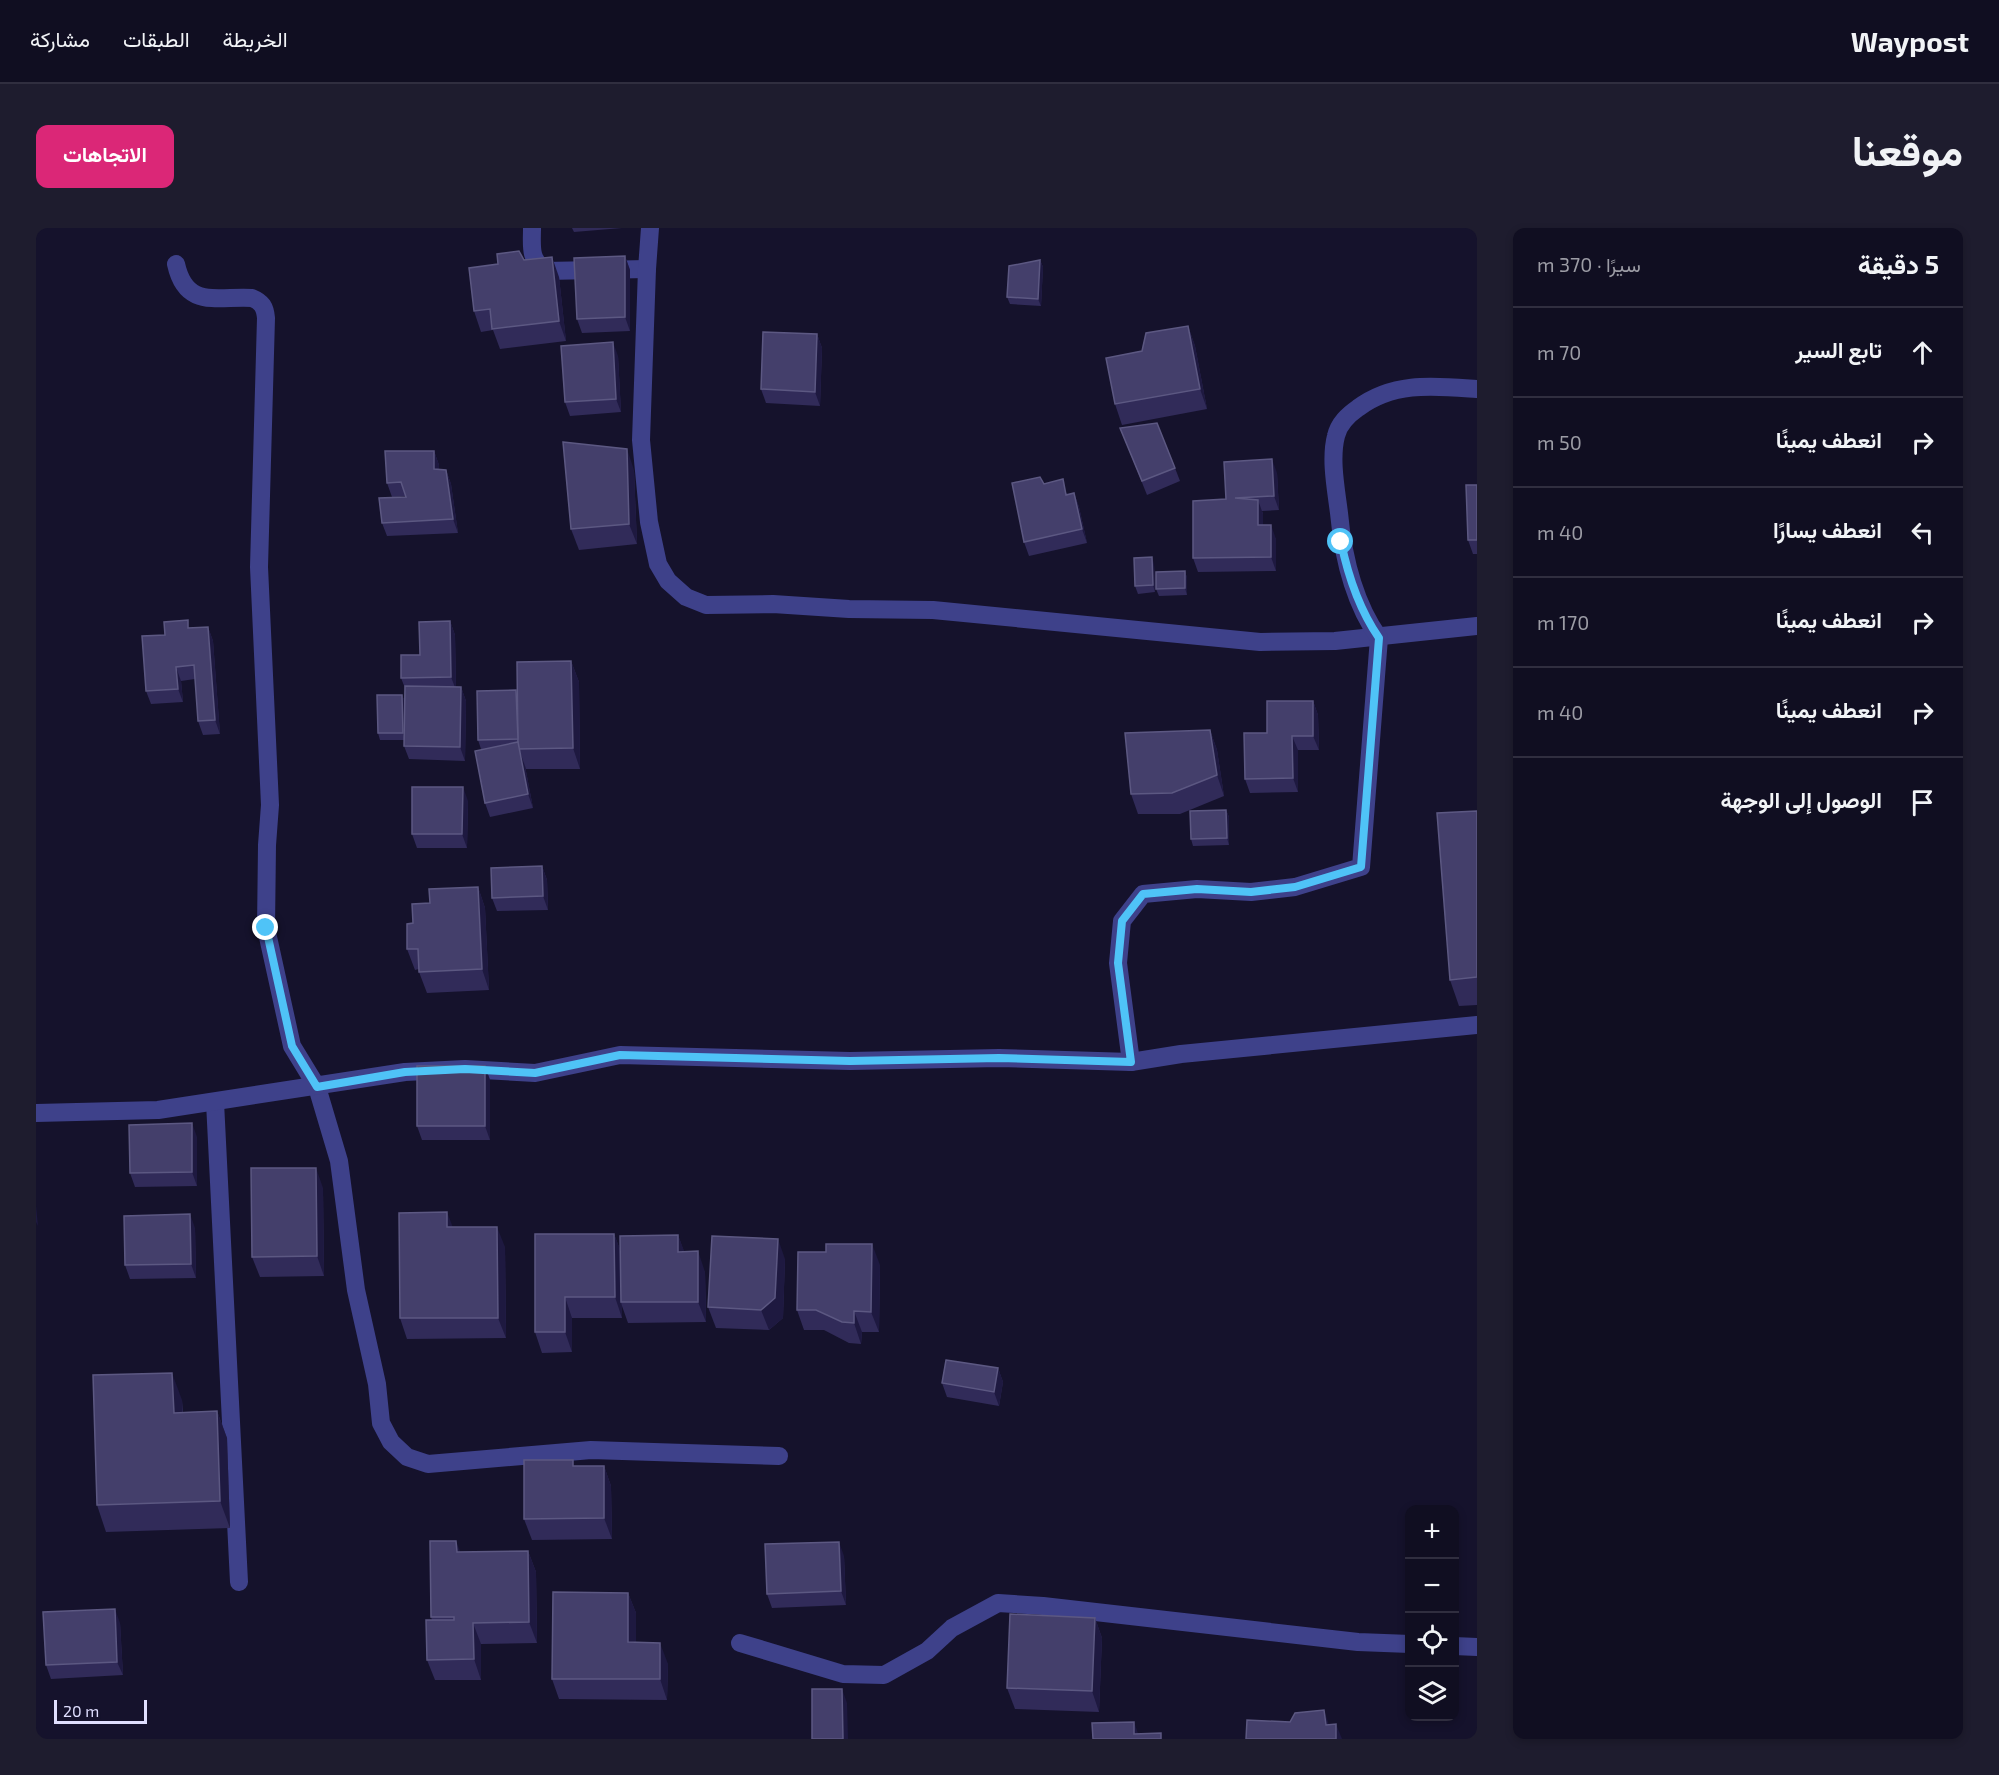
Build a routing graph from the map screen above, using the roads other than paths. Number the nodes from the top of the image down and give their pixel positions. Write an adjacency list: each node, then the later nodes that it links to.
1 (532, 228): 4 (street)
2 (650, 228): 4 (street)
3 (176, 264): 10 (street)
4 (647, 269): 7 (street)
5 (1477, 389): 7 (street)
6 (1477, 626): 7 (street)
7 (1379, 638): 9 (street)
8 (1477, 1025): 9 (street)
9 (1131, 1062): 10 (street)
10 (317, 1087): 11 (street); 13 (street)
11 (215, 1102): 12 (street); 14 (street)
12 (36, 1113)
13 (779, 1456)
14 (239, 1582)
15 (741, 1643): 16 (street)
16 (1405, 1644)
17 (1459, 1646): 18 (street)
18 (1477, 1647)

